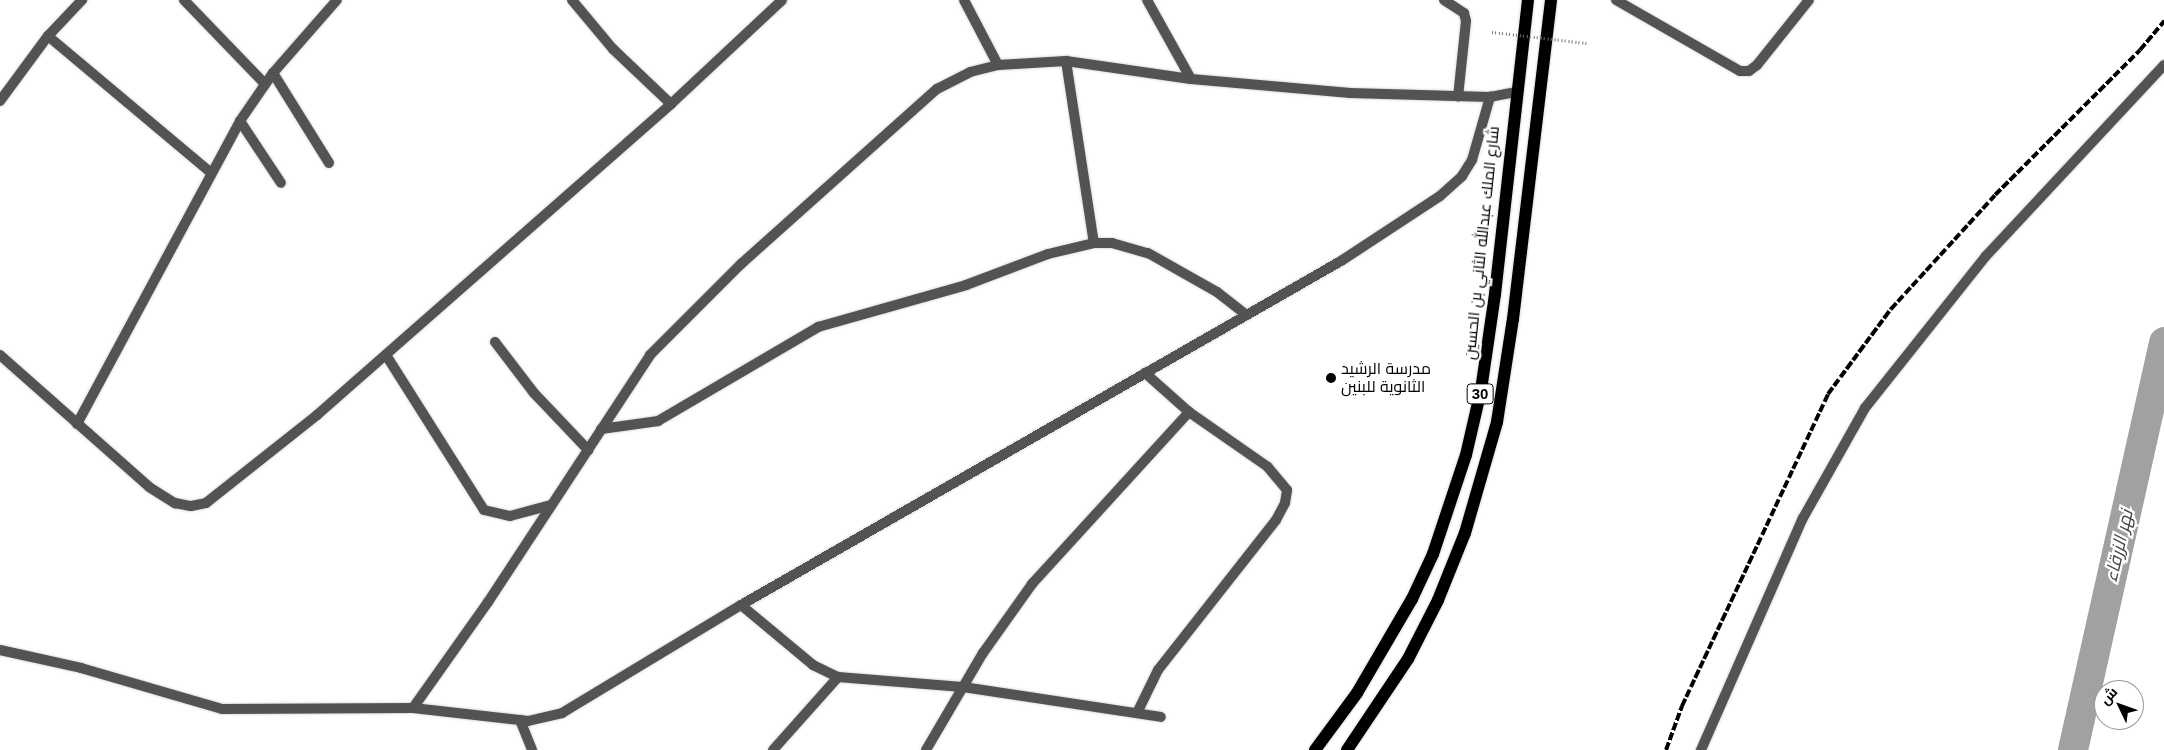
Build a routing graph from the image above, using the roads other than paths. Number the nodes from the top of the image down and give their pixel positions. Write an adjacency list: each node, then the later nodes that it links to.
1 (82, 0): 13 (street)
2 (184, 0): 19 (street)
3 (338, 0): 17 (street)
4 (572, 0): 24 (street)
5 (782, 0): 24 (street)
6 (964, 0): 15 (street)
7 (1147, 0): 18 (street)
8 (1444, 0): 21 (street)
9 (1528, 0): 20 (main road, شارع الملك عبدالله الثاني بن الحسين / 30)
10 (1551, 0): 52 (main road, 30)
11 (1616, 0): 12 (street)
12 (1809, 0)
13 (48, 36): 23 (street); 27 (street)
14 (1066, 61): 15 (street); 18 (street); 29 (street)
15 (998, 65): 37 (street)
16 (2164, 65): 53 (street)
17 (273, 73): 19 (street); 26 (street)
18 (1191, 79): 21 (street)
19 (265, 84): 25 (street)
20 (1516, 92): 22 (street); 51 (main road, شارع الملك عبدالله الثاني بن الحسين / 30)
21 (1458, 96): 22 (street)
22 (1490, 97): 30 (street)
23 (0, 100)
24 (671, 104): 33 (street)
25 (240, 122): 27 (street); 28 (street)
26 (329, 163)
27 (210, 172): 36 (street)
28 (281, 183)
29 (1094, 242): 30 (street); 37 (street)
30 (1245, 314): 34 (street)
31 (496, 342): 38 (street)
32 (0, 355): 36 (street)
33 (386, 355): 36 (street); 39 (street)
34 (1145, 373): 35 (street); 40 (street)
35 (1189, 412): 43 (street); 45 (street)
36 (77, 424)
37 (601, 430): 38 (street)
38 (588, 450): 39 (street)
39 (551, 505): 44 (street)
40 (741, 605): 42 (street); 47 (street)
41 (0, 650): 44 (street)
42 (838, 677): 43 (street); 49 (street)
43 (963, 688): 45 (street); 50 (street)
44 (413, 708): 47 (street)
45 (1137, 713): 46 (street)
46 (1160, 717)
47 (520, 720): 48 (street)
48 (532, 750)
49 (773, 750)
50 (926, 750)
51 (1315, 750)
52 (1347, 750)
53 (1700, 750)

